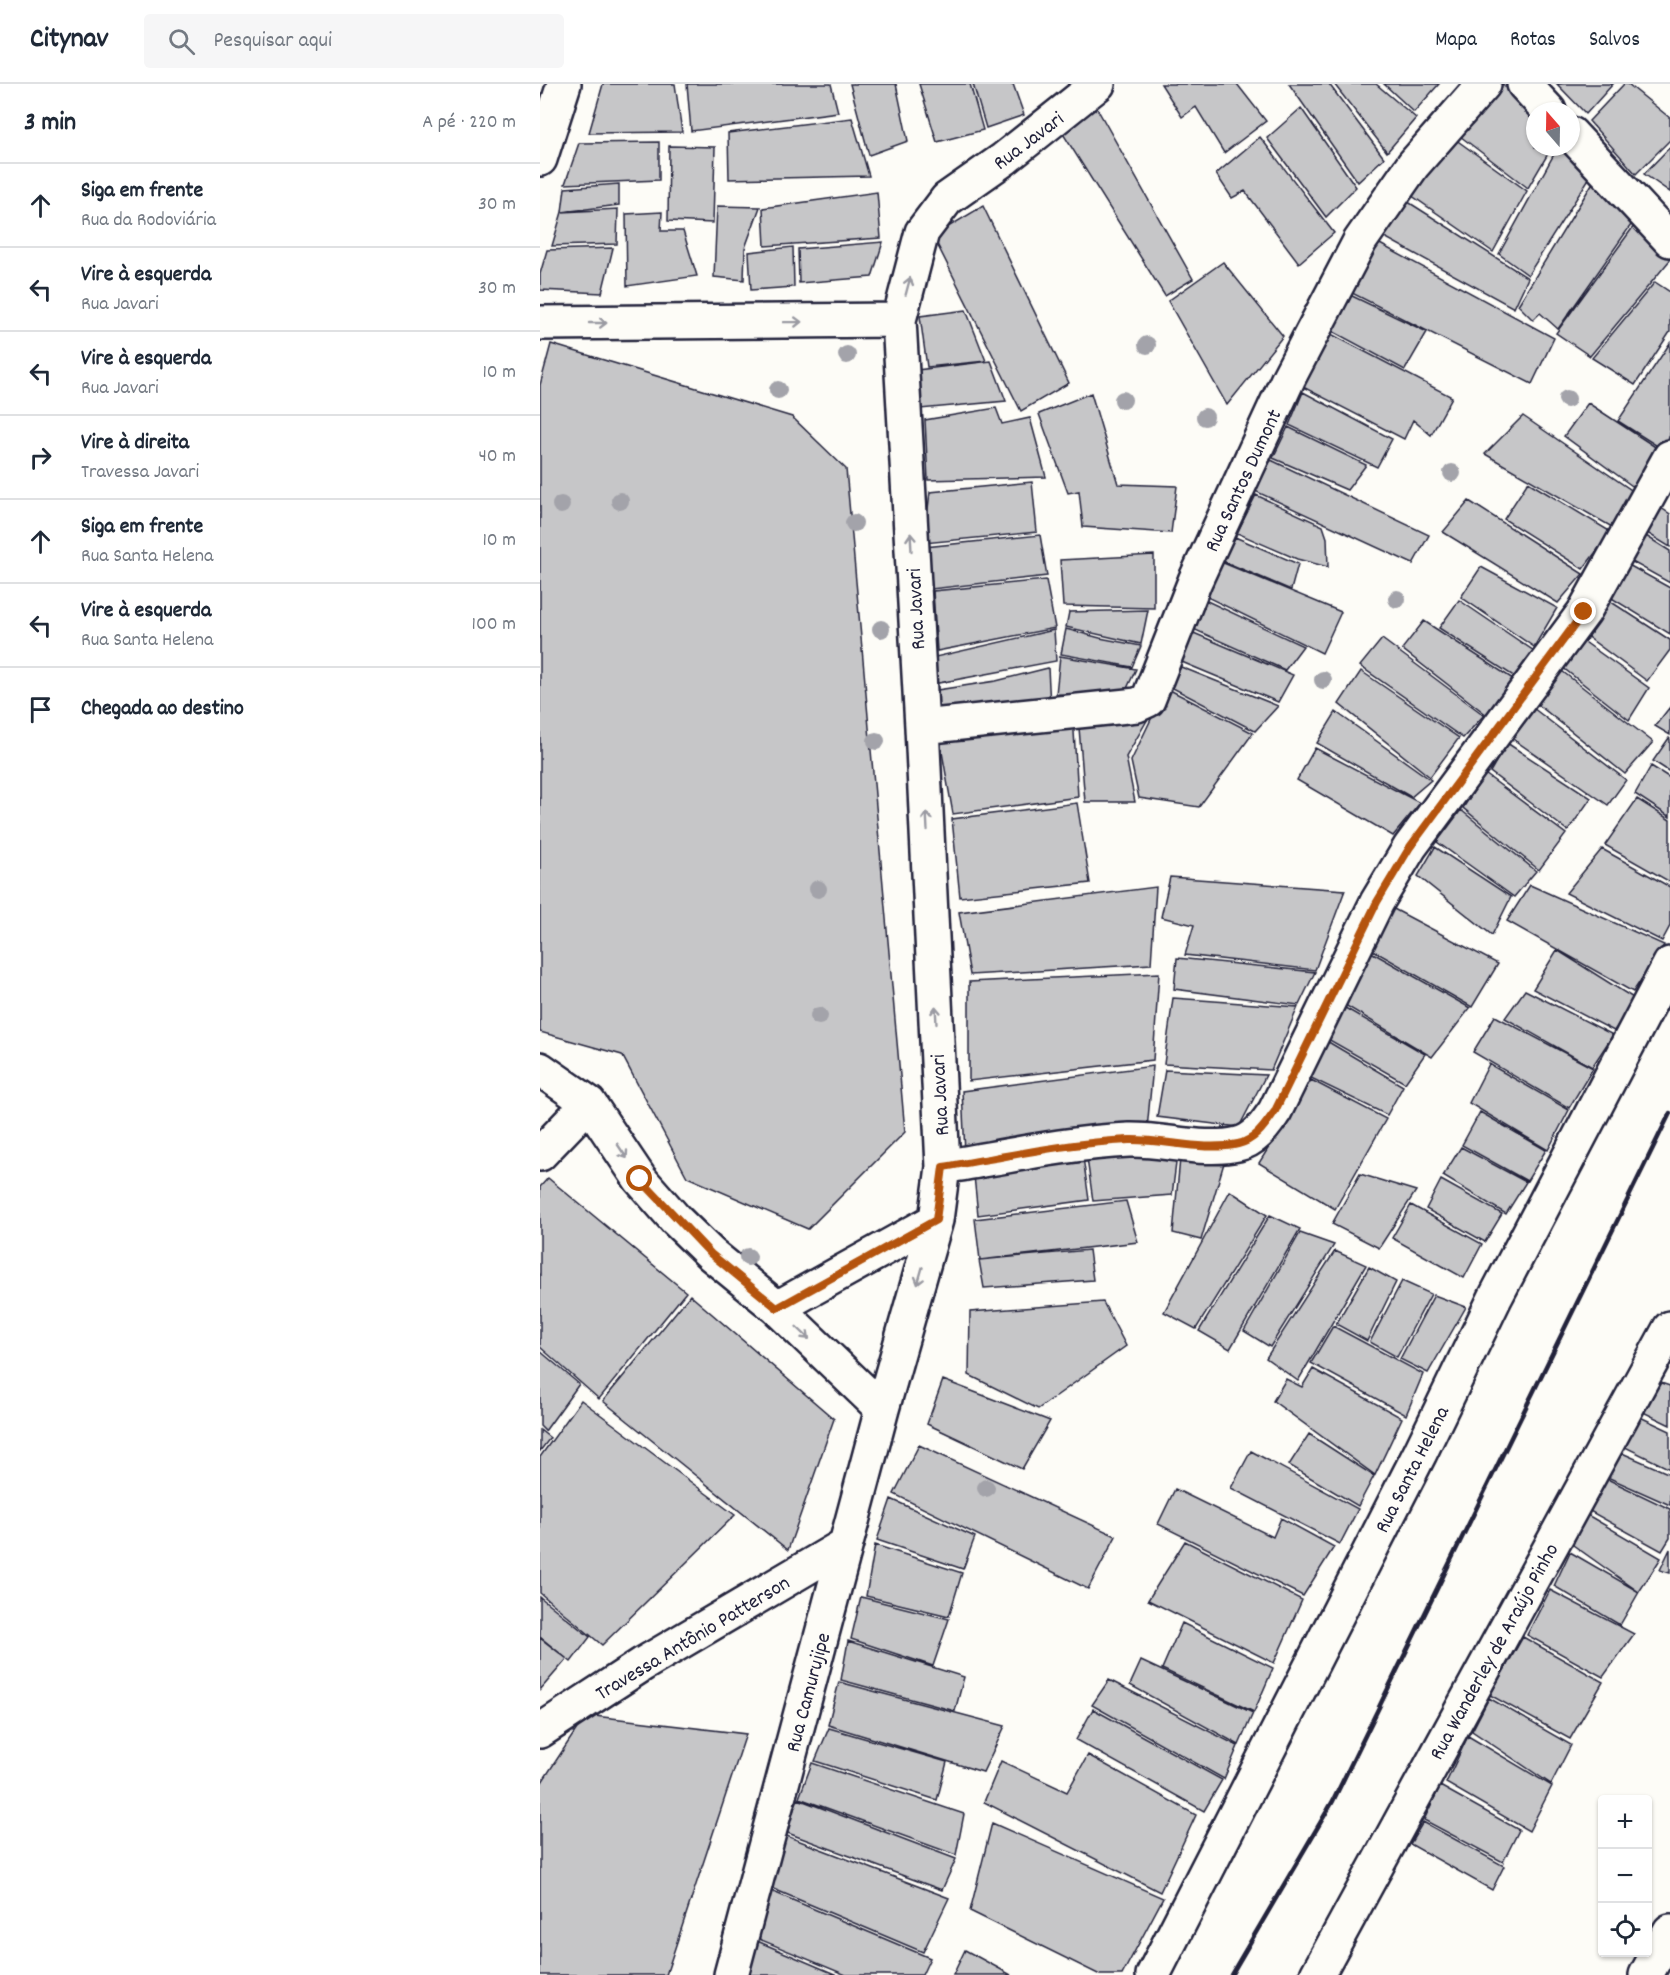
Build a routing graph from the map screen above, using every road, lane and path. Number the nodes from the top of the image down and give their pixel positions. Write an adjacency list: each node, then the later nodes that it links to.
1 (564, 84): 7 (street)
2 (1098, 84): 9 (street, Rua Javari, one-way to 2)
3 (1484, 84): 12 (street, Rua Santos Dumont)
4 (1524, 84): 5 (street)
5 (1541, 102)
6 (1580, 144): 8 (street)
7 (540, 159)
8 (1670, 240)
9 (898, 320): 10 (street, one-way to 9); 12 (street, Rua Javari, one-way to 9)
10 (540, 323)
11 (1670, 457): 17 (street)
12 (922, 727): 17 (street, Rua Javari, one-way to 12)
13 (1670, 964): 26 (street, Rua Santa Helena)
14 (540, 1070): 15 (street)
15 (589, 1103): 16 (street); 19 (street, one-way to 19)
16 (540, 1154)
17 (943, 1167): 18 (street, Rua Javari)
18 (936, 1220): 19 (street); 21 (street, Rua Javari, one-way to 21)
19 (777, 1308): 21 (street, one-way to 21)
20 (1670, 1328): 27 (street, Rua Wanderley de Araújo Pinho)
21 (882, 1409): 22 (street, Rua Camurujipe)
22 (846, 1545): 23 (street, Travessa Antônio Patterson); 25 (street, Rua Camurujipe)
23 (540, 1731)
24 (1670, 1931): 28 (street)
25 (731, 1975)
26 (1153, 1975)
27 (1317, 1975)
28 (1646, 1975)

